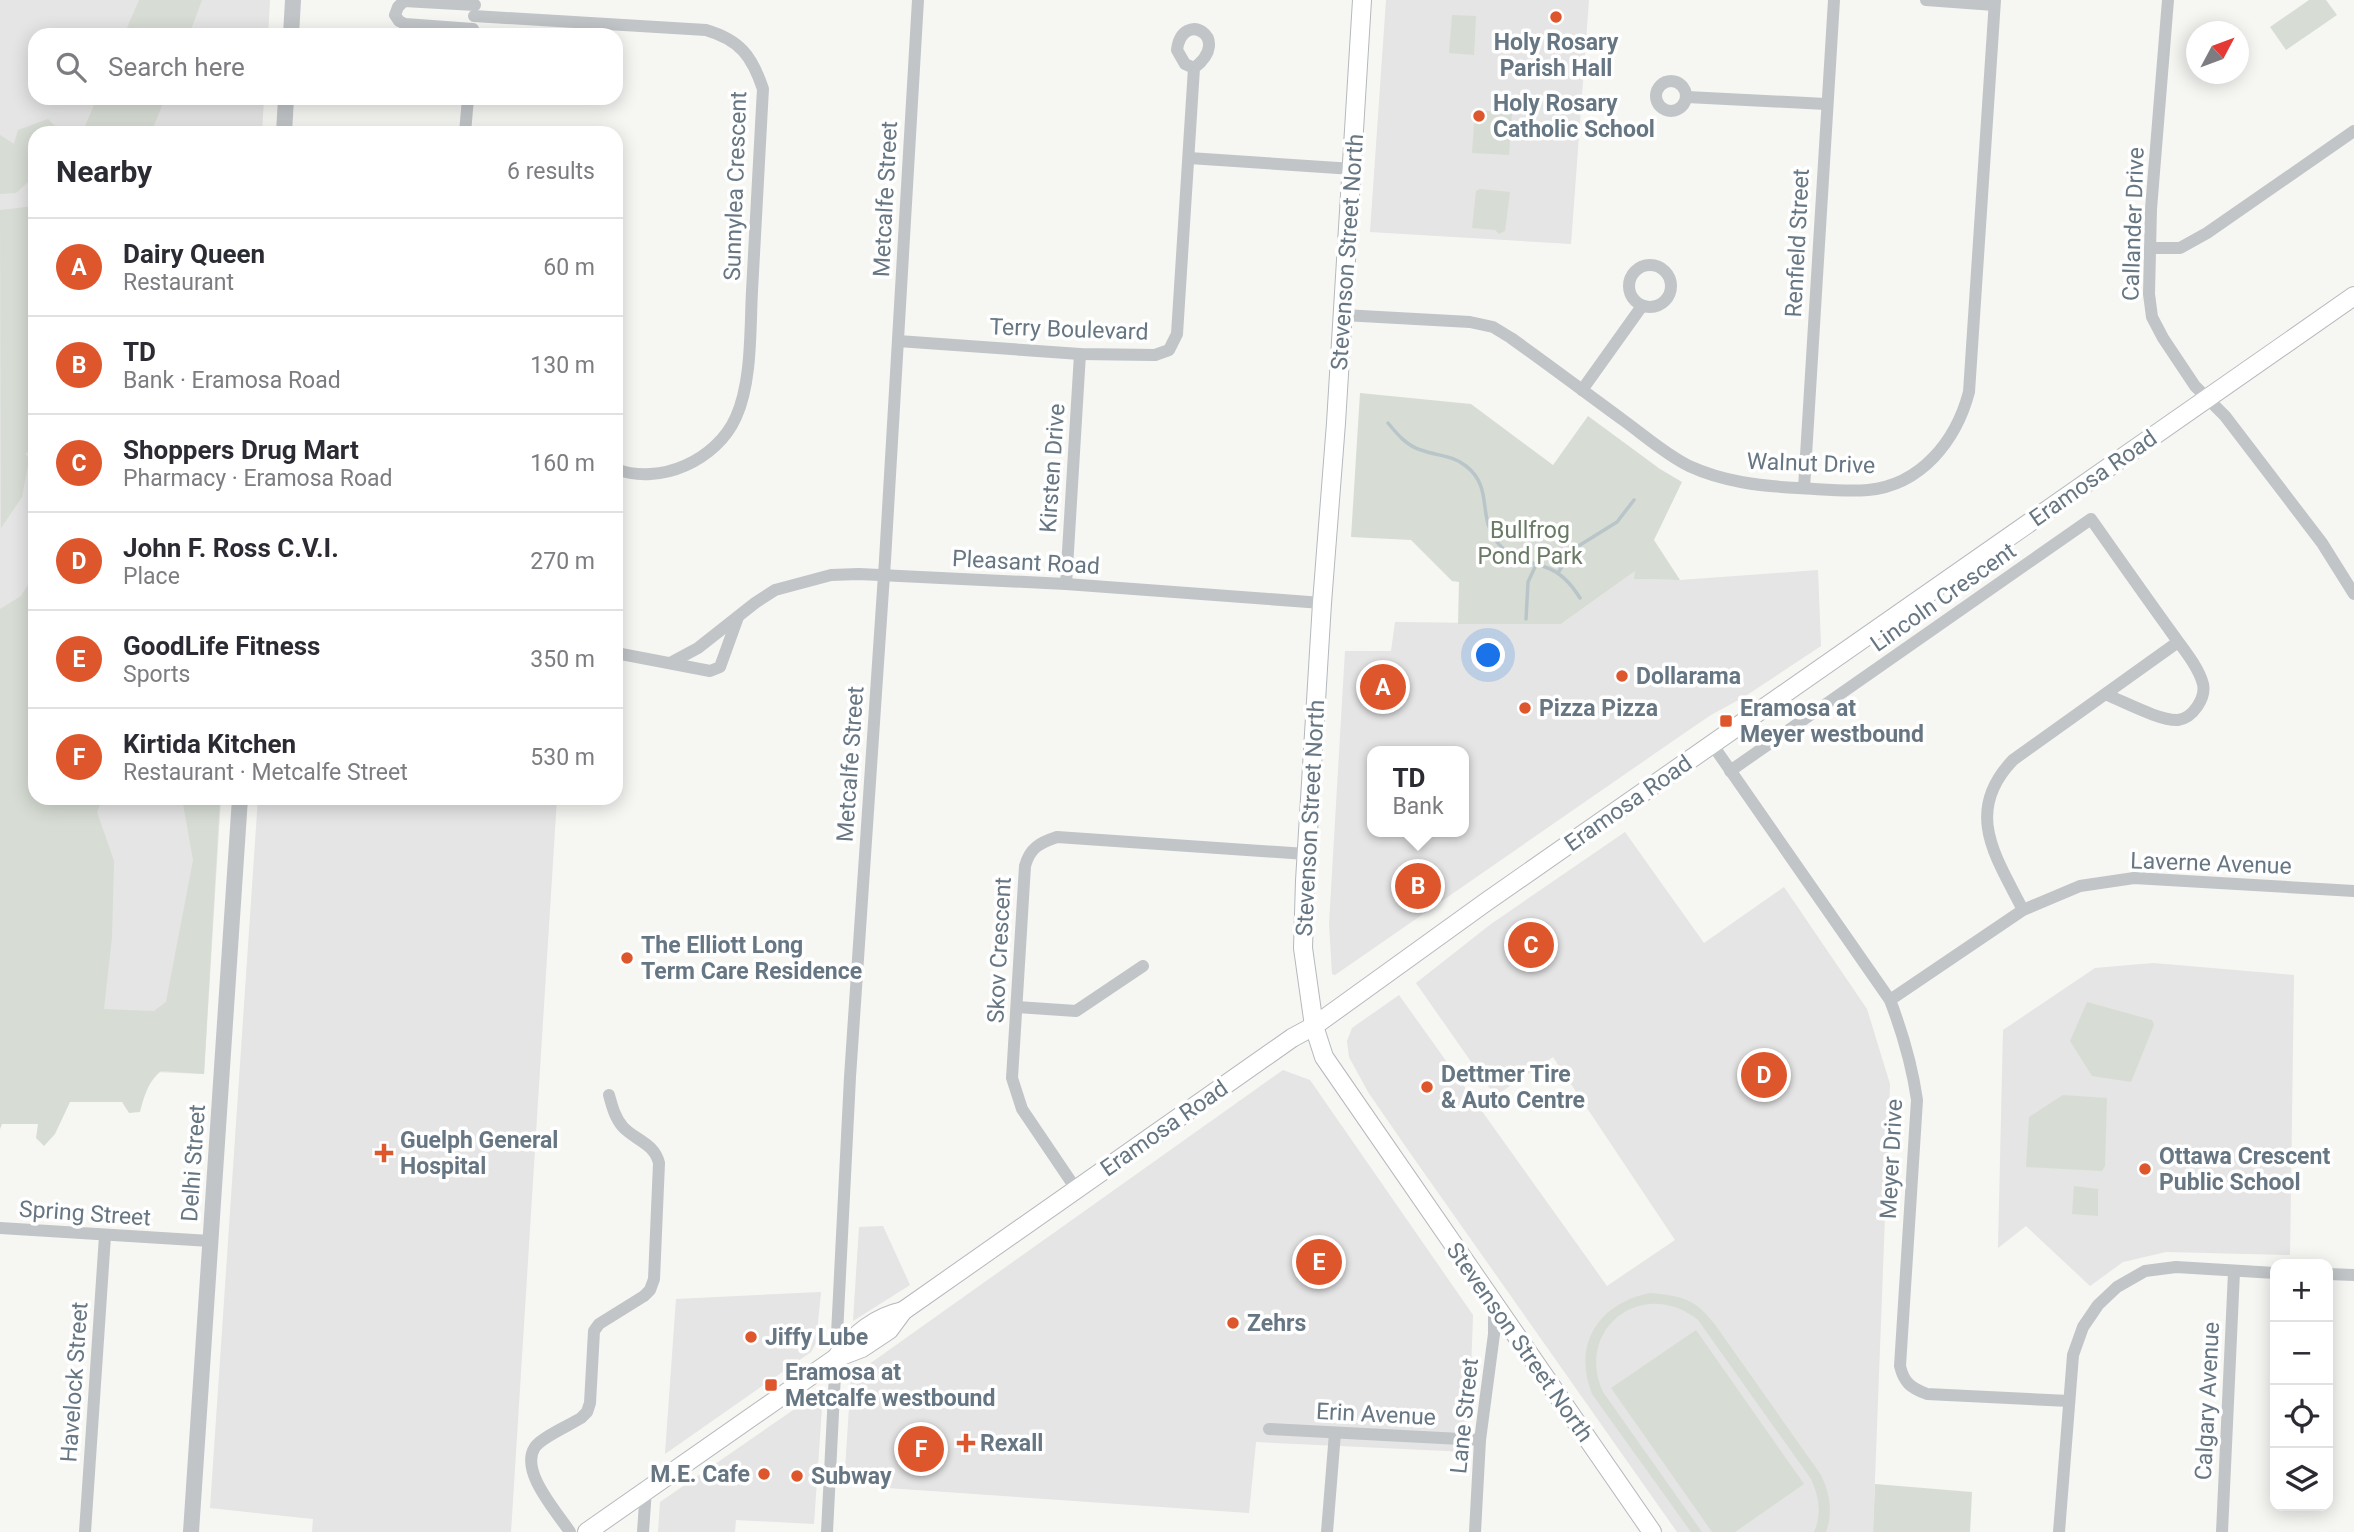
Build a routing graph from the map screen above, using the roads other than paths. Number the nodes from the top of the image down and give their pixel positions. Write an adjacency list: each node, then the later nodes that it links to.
1 (293, 0): 9 (street)
2 (918, 0): 24 (street, Metcalfe Street)
3 (1362, 0): 19 (main road, Stevenson Street North)
4 (1834, 0): 12 (street, Renfield Street)
5 (1926, 0): 7 (street)
6 (2168, 0): 20 (street, Callander Drive)
7 (1995, 2): 29 (street, Walnut Drive)
8 (474, 17): 8 (street, Sunnylea Crescent); 28 (street, Sunnylea Crescent)
9 (291, 28)
10 (1194, 68): 18 (street, Terry Boulevard)
11 (1687, 97): 12 (street)
12 (1826, 104): 29 (street, Renfield Street)
13 (286, 105): 15 (street)
14 (467, 105): 16 (street)
15 (284, 126)
16 (466, 126)
17 (2354, 131): 20 (street)
18 (1189, 158): 19 (street); 25 (street, Terry Boulevard)
19 (1353, 169): 23 (main road, Stevenson Street North)
20 (2150, 247): 27 (street, Callander Drive)
21 (2354, 296): 27 (main road, Eramosa Road)
22 (1642, 306): 26 (street)
23 (1343, 315): 26 (street, Walnut Drive); 33 (main road, Stevenson Street North)
24 (898, 341): 25 (street, Terry Boulevard); 30 (street, Metcalfe Street)
25 (1080, 354): 31 (street, Kirsten Drive)
26 (1582, 390): 29 (street, Walnut Drive)
27 (2208, 398): 32 (street, Callander Drive); 39 (main road, Eramosa Road)
28 (623, 470)
29 (1804, 488)
30 (884, 575): 31 (street, Pleasant Road); 34 (street, Pleasant Road); 59 (street, Metcalfe Street)
31 (1066, 584): 33 (street, Pleasant Road)
32 (2354, 594)
33 (1322, 603): 42 (main road, Stevenson Street North)
34 (738, 617): 37 (street, Pleasant Road); 37 (street)
35 (2178, 642): 38 (street); 38 (street, Lincoln Crescent); 40 (street, Lincoln Crescent)
36 (623, 654): 37 (street)
37 (672, 662)
38 (2107, 695): 44 (street)
39 (1712, 744): 40 (street, Meyer Drive); 48 (main road, Eramosa Road)
40 (1730, 771): 46 (street, Meyer Drive)
41 (240, 805): 53 (street, Delhi Street)
42 (1306, 854): 47 (street, Skov Crescent); 48 (main road, Stevenson Street North)
43 (2354, 891): 44 (street, Laverne Avenue)
44 (2023, 910): 46 (street, Laverne Avenue)
45 (1143, 966): 47 (street)
46 (1890, 1000): 60 (street, Meyer Drive)
47 (1017, 1007): 50 (street, Skov Crescent)
48 (1314, 1026): 50 (main road, Eramosa Road); 58 (main road, Stevenson Street North)
49 (609, 1095): 67 (street)
50 (1076, 1189): 59 (main road, Eramosa Road)
51 (0, 1228): 52 (street, Spring Street)
52 (105, 1236): 53 (street, Spring Street); 65 (street, Havelock Street)
53 (210, 1241): 66 (street, Delhi Street)
54 (2234, 1272): 55 (street); 60 (street); 75 (street, Calgary Avenue)
55 (2270, 1273)
56 (2333, 1274): 57 (street)
57 (2354, 1275)
58 (1493, 1304): 63 (street, Lane Street); 73 (main road, Stevenson Street North)
59 (836, 1358): 64 (main road, Eramosa Road); 70 (street, Metcalfe Street)
60 (2069, 1401): 74 (street)
61 (1269, 1429): 62 (street, Erin Avenue)
62 (1335, 1433): 63 (street, Erin Avenue); 71 (street)
63 (1480, 1440): 72 (street, Lane Street)
64 (646, 1489): 68 (main road, Eramosa Road); 69 (street)
65 (85, 1532)
66 (191, 1532)
67 (570, 1532)
68 (587, 1532)
69 (643, 1532)
70 (827, 1532)
71 (1327, 1532)
72 (1475, 1532)
73 (1652, 1532)
74 (2059, 1532)
75 (2222, 1532)

